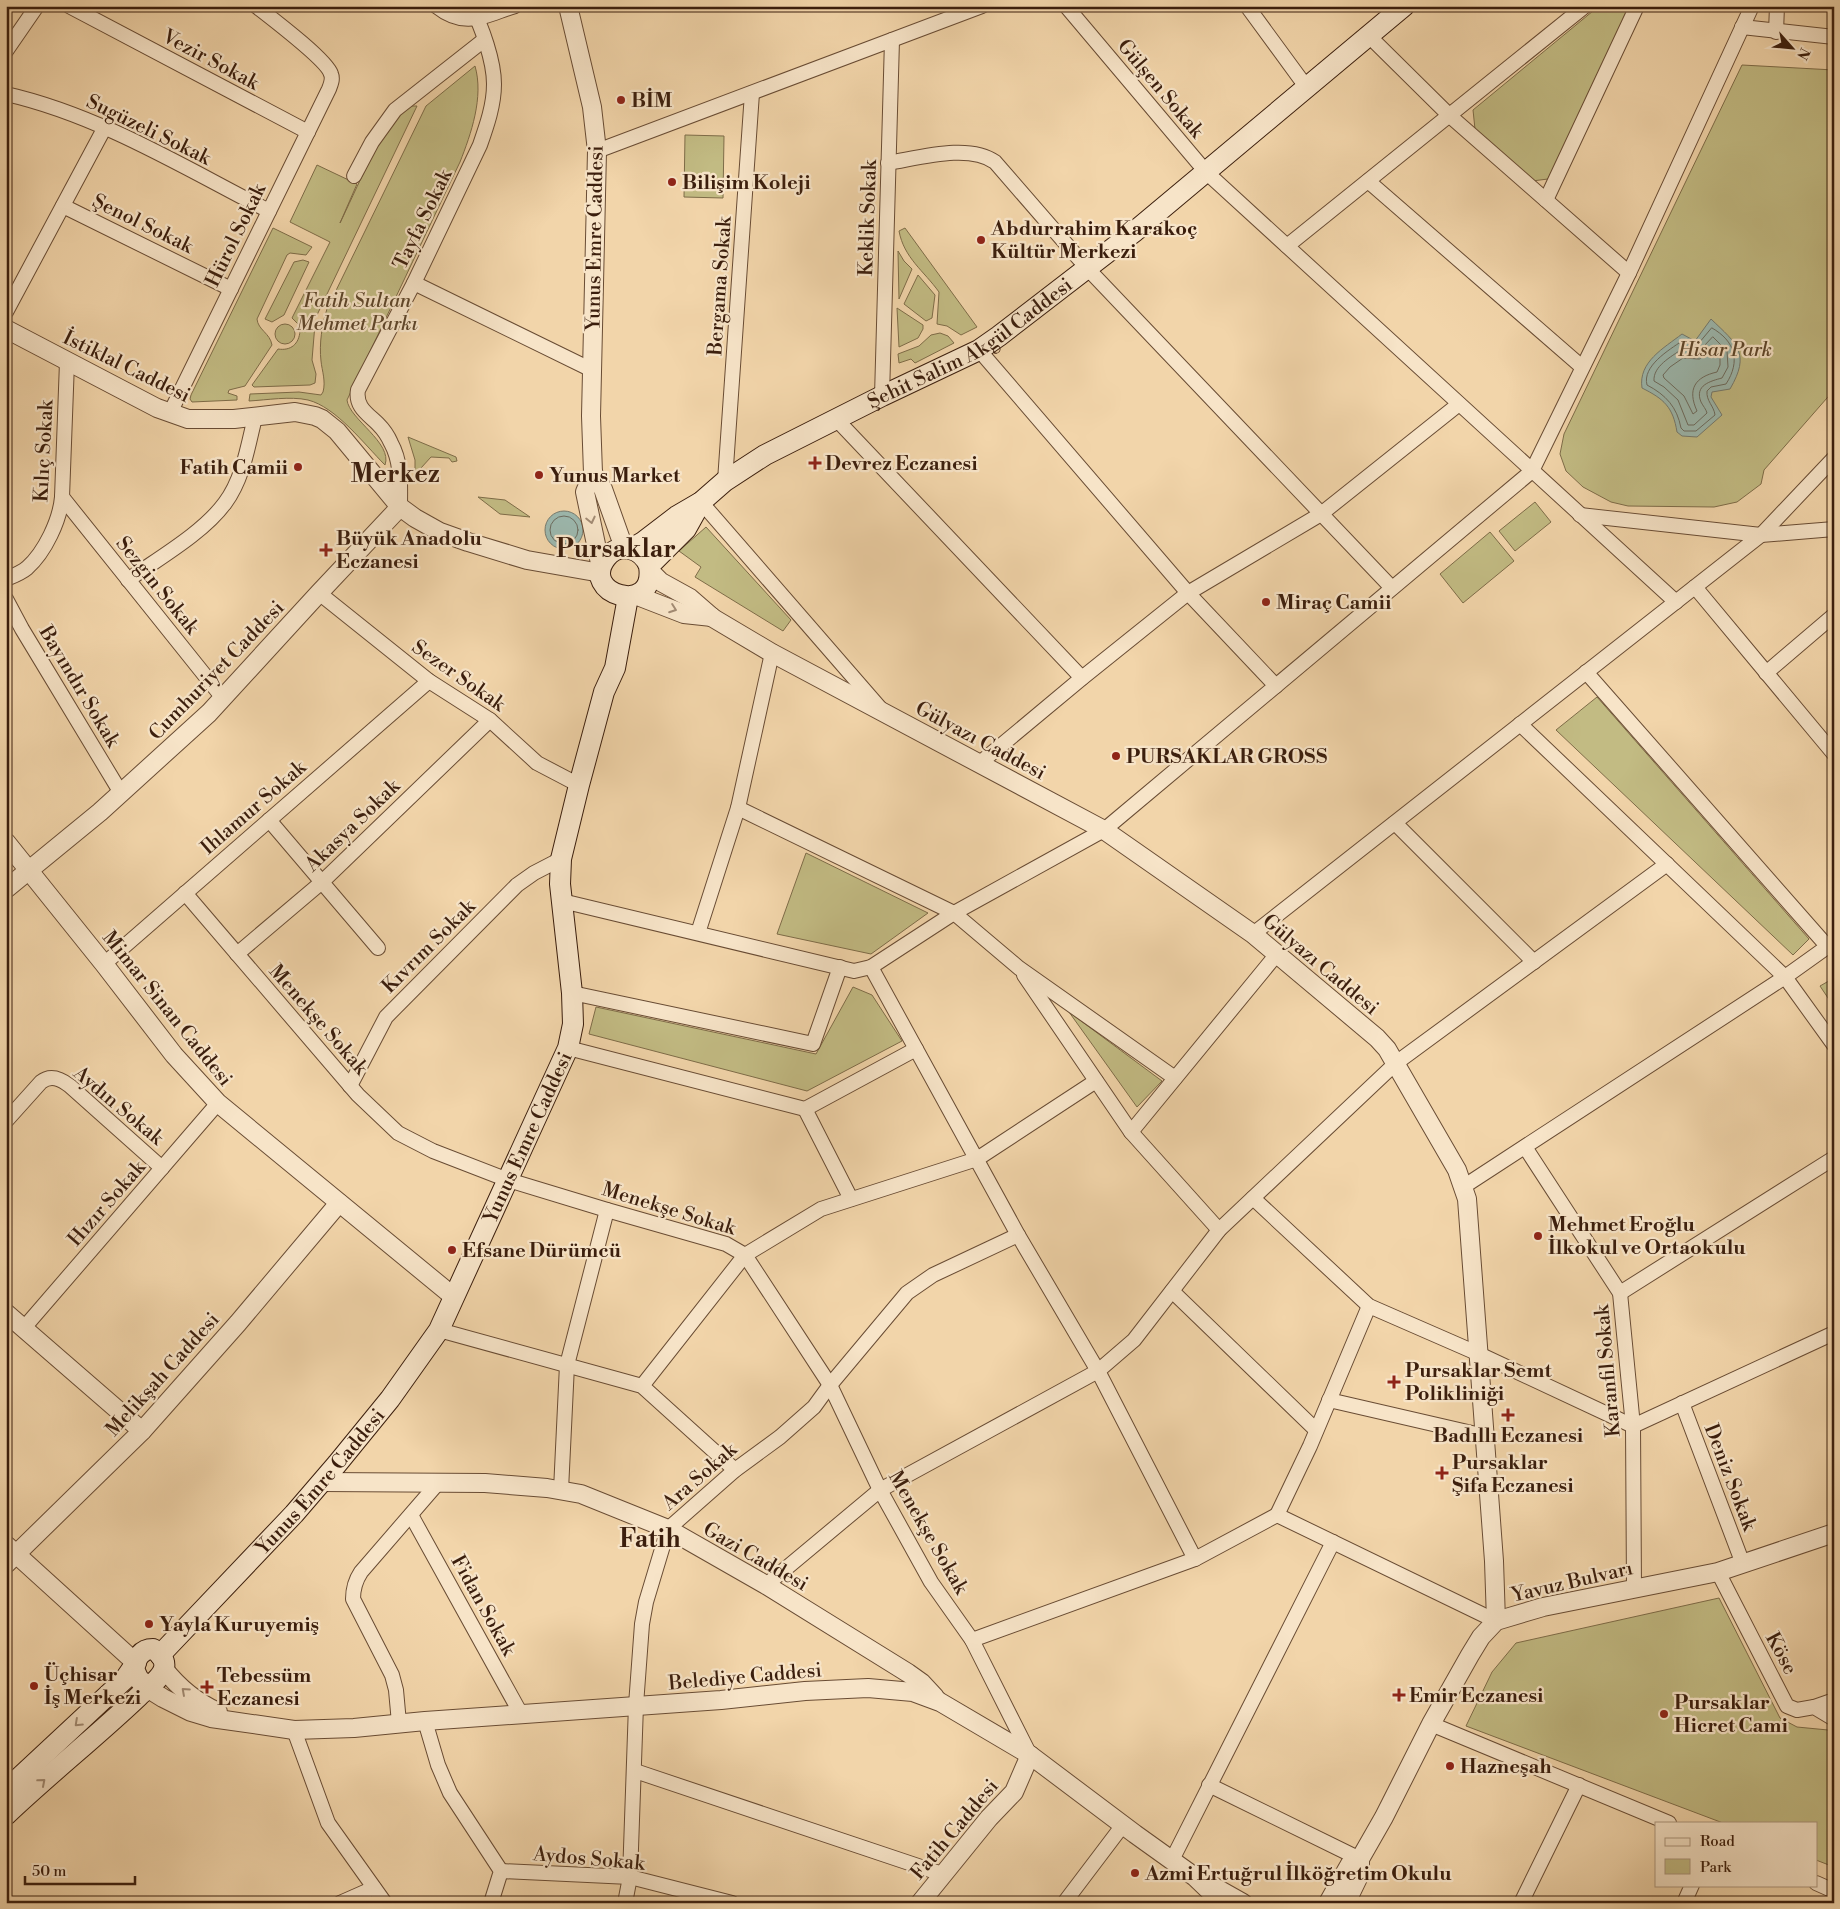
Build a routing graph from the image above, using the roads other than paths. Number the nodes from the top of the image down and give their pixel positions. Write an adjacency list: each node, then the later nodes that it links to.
1 (37, 6): 22 (street)
2 (69, 6): 28 (street, Vezir Sokak)
3 (256, 6): 28 (street, Hürol Sokak)
4 (436, 6): 15 (street)
5 (515, 6): 15 (street)
6 (568, 6): 29 (street, Yunus Emre Caddesi)
7 (982, 6): 21 (street)
8 (1066, 6): 31 (street, Gülşen Sokak)
9 (1247, 6): 23 (street)
10 (1404, 6): 18 (main road, Şehit Salim Akgül Caddesi)
11 (1585, 6): 26 (street)
12 (1637, 6): 34 (street)
13 (1752, 6): 16 (street)
14 (1777, 6): 17 (street)
15 (474, 12): 20 (street, Tayfa Sokak)
16 (1742, 27): 17 (street); 39 (street)
17 (1776, 32): 19 (street)
18 (1369, 36): 23 (main road, Şehit Salim Akgül Caddesi); 26 (street)
19 (1834, 37)
20 (484, 40): 32 (street); 40 (street, Tayfa Sokak)
21 (892, 40): 24 (street); 30 (street, Keklik Sokak)
22 (6, 51)
23 (1307, 88): 31 (main road, Şehit Salim Akgül Caddesi)
24 (752, 93): 29 (street); 56 (street, Bergama Sokak)
25 (6, 94): 27 (street, Sugüzeli Sokak)
26 (1450, 116): 33 (street); 34 (street)
27 (106, 127): 35 (street); 36 (street, Sugüzeli Sokak)
28 (308, 132): 36 (street, Hürol Sokak)
29 (597, 151): 47 (street, Yunus Emre Caddesi)
30 (888, 163): 38 (street); 48 (street, Keklik Sokak)
31 (1206, 172): 37 (street, Gülşen Sokak); 38 (main road, Şehit Salim Akgül Caddesi)
32 (354, 176)
33 (1368, 181): 37 (street); 46 (street)
34 (1546, 200): 39 (street)
35 (63, 206): 41 (street, Şenol Sokak); 42 (street)
36 (269, 211): 41 (street, Hürol Sokak)
37 (1287, 246): 49 (street, Gülşen Sokak)
38 (1087, 268): 44 (main road, Şehit Salim Akgül Caddesi); 60 (street)
39 (1629, 274): 46 (street)
40 (414, 283): 47 (street); 59 (street, Tayfa Sokak)
41 (231, 289): 50 (street, Hürol Sokak)
42 (6, 312)
43 (6, 329): 45 (street, İstiklal Caddesi)
44 (979, 350): 48 (main road, Şehit Salim Akgül Caddesi); 72 (street)
45 (67, 362): 50 (street, İstiklal Caddesi); 57 (street, Kılıç Sokak)
46 (1582, 367): 54 (street)
47 (592, 370): 55 (street, Yunus Emre Caddesi)
48 (882, 396): 52 (main road, Şehit Salim Akgül Caddesi)
49 (1459, 404): 54 (street, Gülşen Sokak); 60 (street)
50 (170, 414): 51 (street, İstiklal Caddesi)
51 (255, 417): 59 (street, İstiklal Caddesi); 68 (street)
52 (837, 420): 56 (main road, Şehit Salim Akgül Caddesi); 81 (street)
53 (1834, 458): 63 (street)
54 (1532, 471): 61 (street, Gülşen Sokak); 70 (street)
55 (593, 473): 64 (street); 66 (street, one-way to 66)
56 (725, 481): 58 (main road, Şehit Salim Akgül Caddesi)
57 (62, 497): 67 (street, Kılıç Sokak); 68 (street, Sezgin Sokak)
58 (701, 502): 64 (main road); 65 (main road); 85 (street)
59 (400, 507): 66 (street, İstiklal Caddesi); 71 (street, Cumhuriyet Caddesi)
60 (1321, 514): 70 (street); 72 (street)
61 (1580, 515): 63 (street); 75 (street, Gülşen Sokak)
62 (1834, 529): 63 (street)
63 (1761, 535): 69 (street)
64 (628, 548): 65 (main road); 66 (main road)
65 (649, 568): 73 (main road); 77 (street)
66 (601, 571): 73 (main road)
67 (6, 580)
68 (128, 580): 84 (street, Sezgin Sokak)
69 (1695, 587): 75 (street); 80 (street)
70 (1392, 588): 83 (street)
71 (319, 593): 82 (street, Sezer Sokak); 84 (street, Cumhuriyet Caddesi)
72 (1188, 593): 81 (street); 83 (street)
73 (625, 595): 77 (street, one-way to 77); 90 (main road, Yunus Emre Caddesi)
74 (6, 599): 91 (street, Bayındır Sokak)
75 (1676, 602): 79 (street)
76 (1834, 615): 80 (street)
77 (713, 618): 78 (street, Gülyazı Caddesi)
78 (772, 653): 85 (street, Gülyazı Caddesi); 92 (street)
79 (1586, 672): 87 (street); 107 (street)
80 (1766, 673): 88 (street)
81 (1082, 678): 89 (street)
82 (429, 681): 86 (street, Sezer Sokak); 93 (street, Ihlamur Sokak)
83 (1276, 686): 95 (street)
84 (222, 698): 91 (street, Cumhuriyet Caddesi)
85 (884, 712): 89 (street, Gülyazı Caddesi)
86 (490, 720): 90 (street, Sezer Sokak); 100 (street, Akasya Sokak)
87 (1520, 724): 94 (street); 98 (street)
88 (1834, 754)
89 (980, 763): 95 (street, Gülyazı Caddesi)
90 (578, 785): 97 (main road, Yunus Emre Caddesi)
91 (121, 793): 99 (street, Cumhuriyet Caddesi)
92 (738, 808): 104 (street); 105 (street)
93 (269, 820): 100 (street); 102 (street, Ihlamur Sokak)
94 (1395, 823): 106 (street); 111 (street)
95 (1104, 830): 104 (street); 106 (street, Gülyazı Caddesi)
96 (6, 842): 99 (street, Mimar Sinan Caddesi)
97 (561, 859): 103 (main road, Yunus Emre Caddesi); 124 (street, Kıvrım Sokak)
98 (1667, 864): 111 (street); 116 (street)
99 (28, 871): 101 (street, Cumhuriyet Caddesi); 112 (street, Mimar Sinan Caddesi)
100 (322, 882): 108 (street); 109 (street, Akasya Sokak)
101 (6, 889)
102 (185, 893): 109 (street, Menekşe Sokak); 112 (street, Ihlamur Sokak)
103 (562, 901): 105 (street); 117 (main road, Yunus Emre Caddesi)
104 (954, 913): 113 (street); 115 (street)
105 (698, 934): 114 (street)
106 (1253, 934): 110 (street, Gülyazı Caddesi)
107 (1832, 946): 116 (street)
108 (378, 948)
109 (237, 954): 124 (street, Menekşe Sokak)
110 (1277, 954): 121 (street, Gülyazı Caddesi); 122 (street)
111 (1534, 962): 121 (street)
112 (104, 964): 125 (street, Mimar Sinan Caddesi)
113 (870, 967): 114 (street); 120 (street)
114 (840, 968): 117 (street)
115 (1019, 968): 122 (street); 123 (street)
116 (1785, 977): 118 (street); 129 (street)
117 (572, 993): 119 (main road, Yunus Emre Caddesi)
118 (1834, 1045)
119 (568, 1048): 126 (street); 133 (main road, Yunus Emre Caddesi)
120 (916, 1049): 126 (street); 131 (street)
121 (1396, 1063): 134 (street, Gülyazı Caddesi); 135 (street)
122 (1176, 1078): 128 (street)
123 (1096, 1081): 128 (street); 131 (street)
124 (350, 1086): 133 (street, Menekşe Sokak)
125 (218, 1103): 132 (street, Hızır Sokak); 137 (street, Mimar Sinan Caddesi)
126 (805, 1109): 136 (street)
127 (6, 1121): 132 (street, Aydın Sokak)
128 (1131, 1132): 139 (street)
129 (1525, 1147): 134 (street); 143 (street, Karanfil Sokak)
130 (1834, 1158): 143 (street)
131 (977, 1159): 136 (street); 140 (street)
132 (162, 1168): 147 (street, Hızır Sokak)
133 (508, 1180): 138 (street, Menekşe Sokak); 144 (main road, Yunus Emre Caddesi)
134 (1463, 1187): 150 (street, Gülyazı Caddesi)
135 (1253, 1198): 139 (street); 145 (street)
136 (851, 1199): 141 (street)
137 (339, 1203): 144 (street, Mimar Sinan Caddesi); 159 (street, Melikşah Caddesi)
138 (607, 1210): 141 (street, Menekşe Sokak); 151 (street)
139 (1219, 1230): 142 (street)
140 (1018, 1235): 152 (street); 154 (street, Ara Sokak)
141 (746, 1255): 153 (street); 154 (street, Menekşe Sokak)
142 (1172, 1291): 152 (street); 158 (street)
143 (1620, 1293): 157 (street, Karanfil Sokak)
144 (454, 1296): 148 (main road, Yunus Emre Caddesi)
145 (1369, 1306): 150 (street); 155 (street)
146 (6, 1313): 147 (street)
147 (23, 1329): 159 (street)
148 (439, 1330): 151 (street); 162 (main road, Yunus Emre Caddesi)
149 (1834, 1333): 156 (street)
150 (1479, 1354): 157 (street); 160 (street, Gülyazı Caddesi)
151 (567, 1365): 153 (street); 164 (street)
152 (1098, 1371): 165 (street); 172 (street)
153 (642, 1386): 161 (street)
154 (830, 1386): 161 (street, Ara Sokak); 165 (street, Menekşe Sokak)
155 (1329, 1400): 158 (street); 160 (street)
156 (1682, 1403): 157 (street); 173 (street, Deniz Sokak)
157 (1633, 1426): 176 (street, Karanfil Sokak)
158 (1316, 1430): 167 (street)
159 (142, 1431): 171 (street, Melikşah Caddesi)
160 (1485, 1436): 177 (street, Gülyazı Caddesi)
161 (735, 1470): 168 (street, Ara Sokak)
162 (322, 1482): 163 (street, Gazi Caddesi); 179 (main road, Yunus Emre Caddesi)
163 (438, 1483): 164 (street, Gazi Caddesi); 166 (street)
164 (562, 1490): 168 (street, Gazi Caddesi)
165 (880, 1490): 175 (street); 178 (street, Menekşe Sokak)
166 (411, 1514): 186 (street, Fidan Sokak); 190 (street)
167 (1278, 1514): 170 (street); 172 (street)
168 (668, 1529): 175 (street, Gazi Caddesi); 184 (street, Ara Sokak)
169 (1834, 1533): 173 (street, Yavuz Bulvarı)
170 (1333, 1542): 177 (street); 195 (street)
171 (10, 1554): 180 (street)
172 (1196, 1559): 178 (street)
173 (1743, 1564): 174 (street, Yavuz Bulvarı)
174 (1718, 1572): 176 (street, Yavuz Bulvarı); 185 (street, Köse)
175 (766, 1585): 183 (street, Gazi Caddesi)
176 (1634, 1589): 177 (street, Yavuz Bulvarı)
177 (1496, 1621): 191 (street, Yavuz Bulvarı)
178 (972, 1640): 193 (street, Menekşe Sokak)
179 (162, 1662): 180 (main road); 181 (main road, Yunus Emre Caddesi); 189 (street, Belediye Caddesi, one-way to 179)
180 (136, 1663): 181 (main road); 197 (main road, one-way to 197)
181 (147, 1688): 189 (street, Belediye Caddesi); 198 (main road, Yunus Emre Caddesi, one-way to 181)
182 (1834, 1700): 185 (street, Köse)
183 (940, 1702): 184 (street, Belediye Caddesi); 193 (street, Belediye Caddesi)
184 (636, 1705): 186 (street, Belediye Caddesi); 194 (street, Ara Sokak)
185 (1814, 1706): 187 (street)
186 (521, 1714): 188 (street, Belediye Caddesi)
187 (1834, 1719)
188 (425, 1721): 190 (street, Belediye Caddesi); 203 (street)
189 (244, 1722): 192 (street, Belediye Caddesi)
190 (400, 1723): 192 (street, Belediye Caddesi)
191 (1431, 1724): 196 (street); 201 (street, Yavuz Bulvarı)
192 (294, 1730): 209 (street)
193 (1030, 1755): 200 (street, Belediye Caddesi); 204 (street, Fatih Caddesi)
194 (635, 1771): 204 (street); 205 (street, Ara Sokak)
195 (1209, 1785): 201 (street); 202 (street)
196 (1578, 1785): 199 (street); 222 (street)
197 (6, 1790)
198 (6, 1815)
199 (1668, 1822)
200 (1123, 1824): 202 (street, Belediye Caddesi); 217 (street)
201 (1360, 1859): 220 (street); 221 (street)
202 (1172, 1860): 206 (street, Belediye Caddesi)
203 (501, 1871): 205 (street, Aydos Sokak); 213 (street)
204 (942, 1874): 216 (street, Fatih Caddesi)
205 (630, 1877): 214 (street, Ara Sokak); 215 (street, Aydos Sokak)
206 (1195, 1877): 218 (street); 219 (street)
207 (1818, 1885): 210 (street)
208 (1692, 1886): 223 (street)
209 (374, 1888): 211 (street); 212 (street)
210 (1834, 1891)
211 (340, 1903)
212 (385, 1903)
213 (491, 1903)
214 (625, 1903)
215 (732, 1903)
216 (920, 1903)
217 (1064, 1903)
218 (1222, 1903)
219 (1243, 1903)
220 (1328, 1903)
221 (1346, 1903)
222 (1521, 1903)
223 (1684, 1903)

